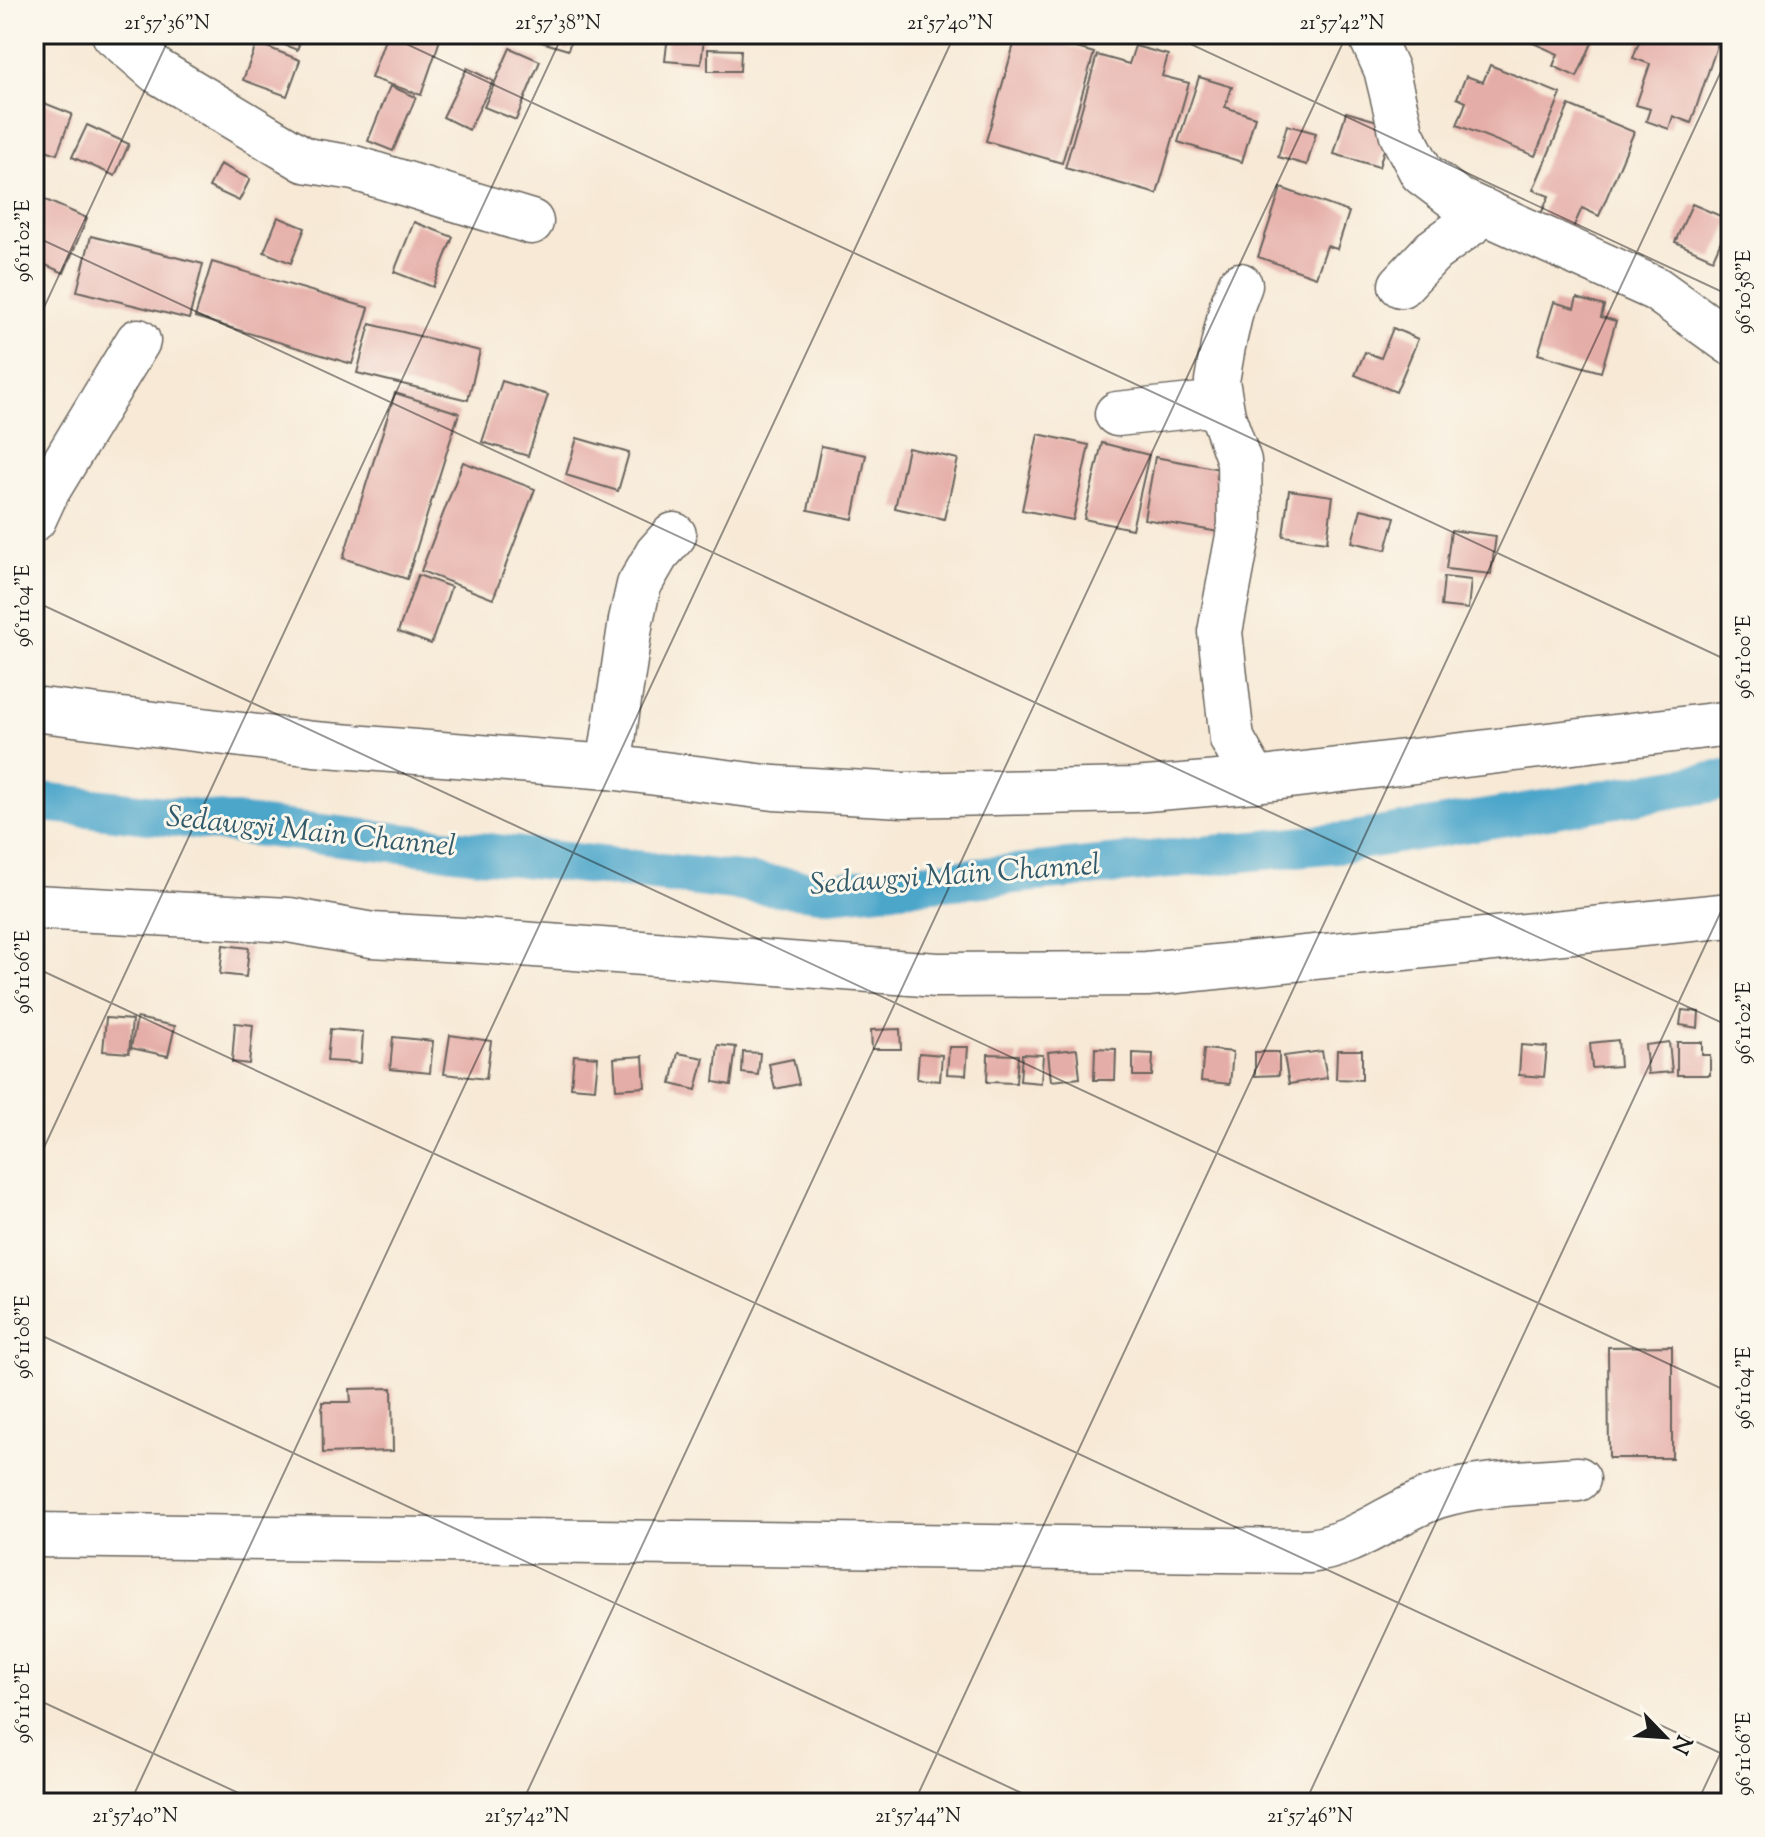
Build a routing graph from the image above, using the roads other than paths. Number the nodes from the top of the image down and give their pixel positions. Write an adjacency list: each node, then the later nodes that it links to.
1 (114, 34): 4 (street)
2 (1370, 34): 3 (street)
3 (1486, 212): 6 (street); 8 (street)
4 (531, 222)
5 (1240, 285): 9 (street)
6 (1401, 285)
7 (138, 341): 11 (street)
8 (1731, 343)
9 (1220, 403): 10 (street); 16 (street)
10 (1117, 414)
11 (34, 519)
12 (674, 535): 15 (street)
13 (34, 709): 15 (street)
14 (1731, 723): 16 (street)
15 (609, 767): 16 (street)
16 (1255, 780)
17 (34, 907): 18 (street)
18 (1731, 915)
19 (1578, 1479): 20 (street)
20 (34, 1535)

